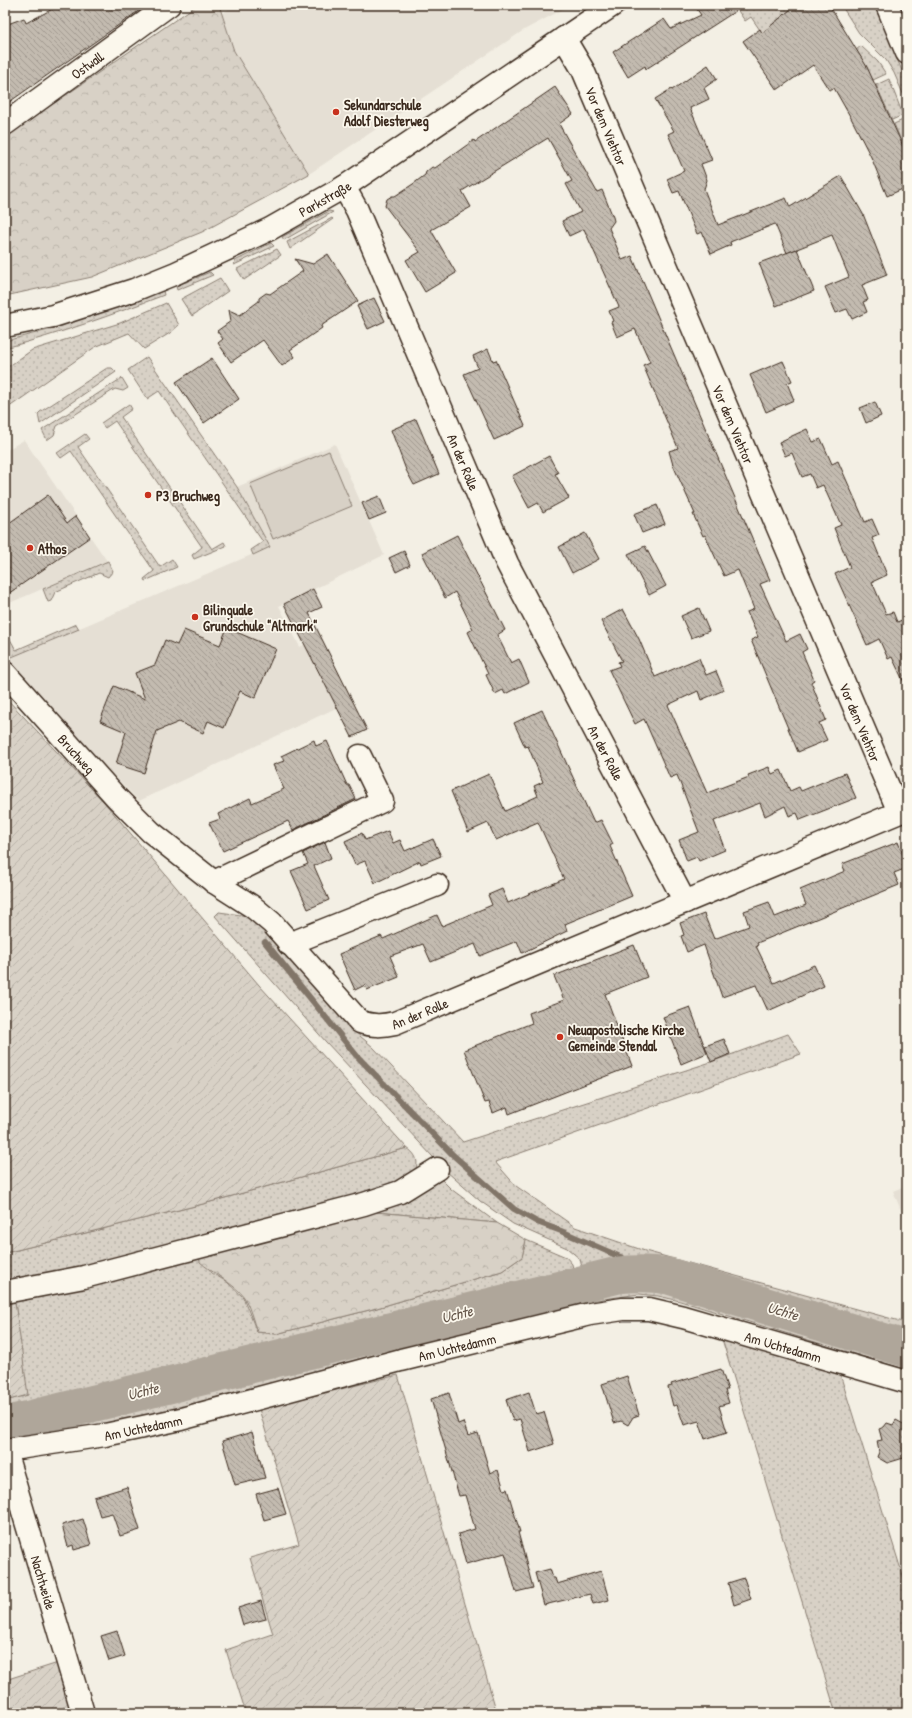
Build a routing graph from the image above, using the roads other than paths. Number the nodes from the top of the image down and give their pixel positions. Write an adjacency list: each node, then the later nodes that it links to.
1 (169, 5): 6 (street, Ostwall)
2 (613, 5): 4 (street, Parkstraße)
3 (887, 5): 5 (street)
4 (564, 38): 7 (street, Parkstraße); 11 (street, Vor dem Viehtor)
5 (907, 53)
6 (5, 124)
7 (344, 187): 8 (street, Parkstraße); 15 (street, An der Rolle)
8 (5, 326)
9 (5, 673): 12 (street, Bruchweg)
10 (360, 756): 13 (street)
11 (903, 810): 15 (street, Vor dem Viehtor)
12 (151, 832): 13 (street, An der Rolle)
13 (214, 882): 16 (street, An der Rolle)
14 (437, 885): 16 (street)
15 (685, 902): 16 (street, An der Rolle)
16 (289, 944)
17 (437, 1169): 18 (street)
18 (5, 1292)
19 (907, 1382): 20 (street, Am Uchtedamm)
20 (5, 1450): 21 (street, Nachtweide)
21 (83, 1713)

